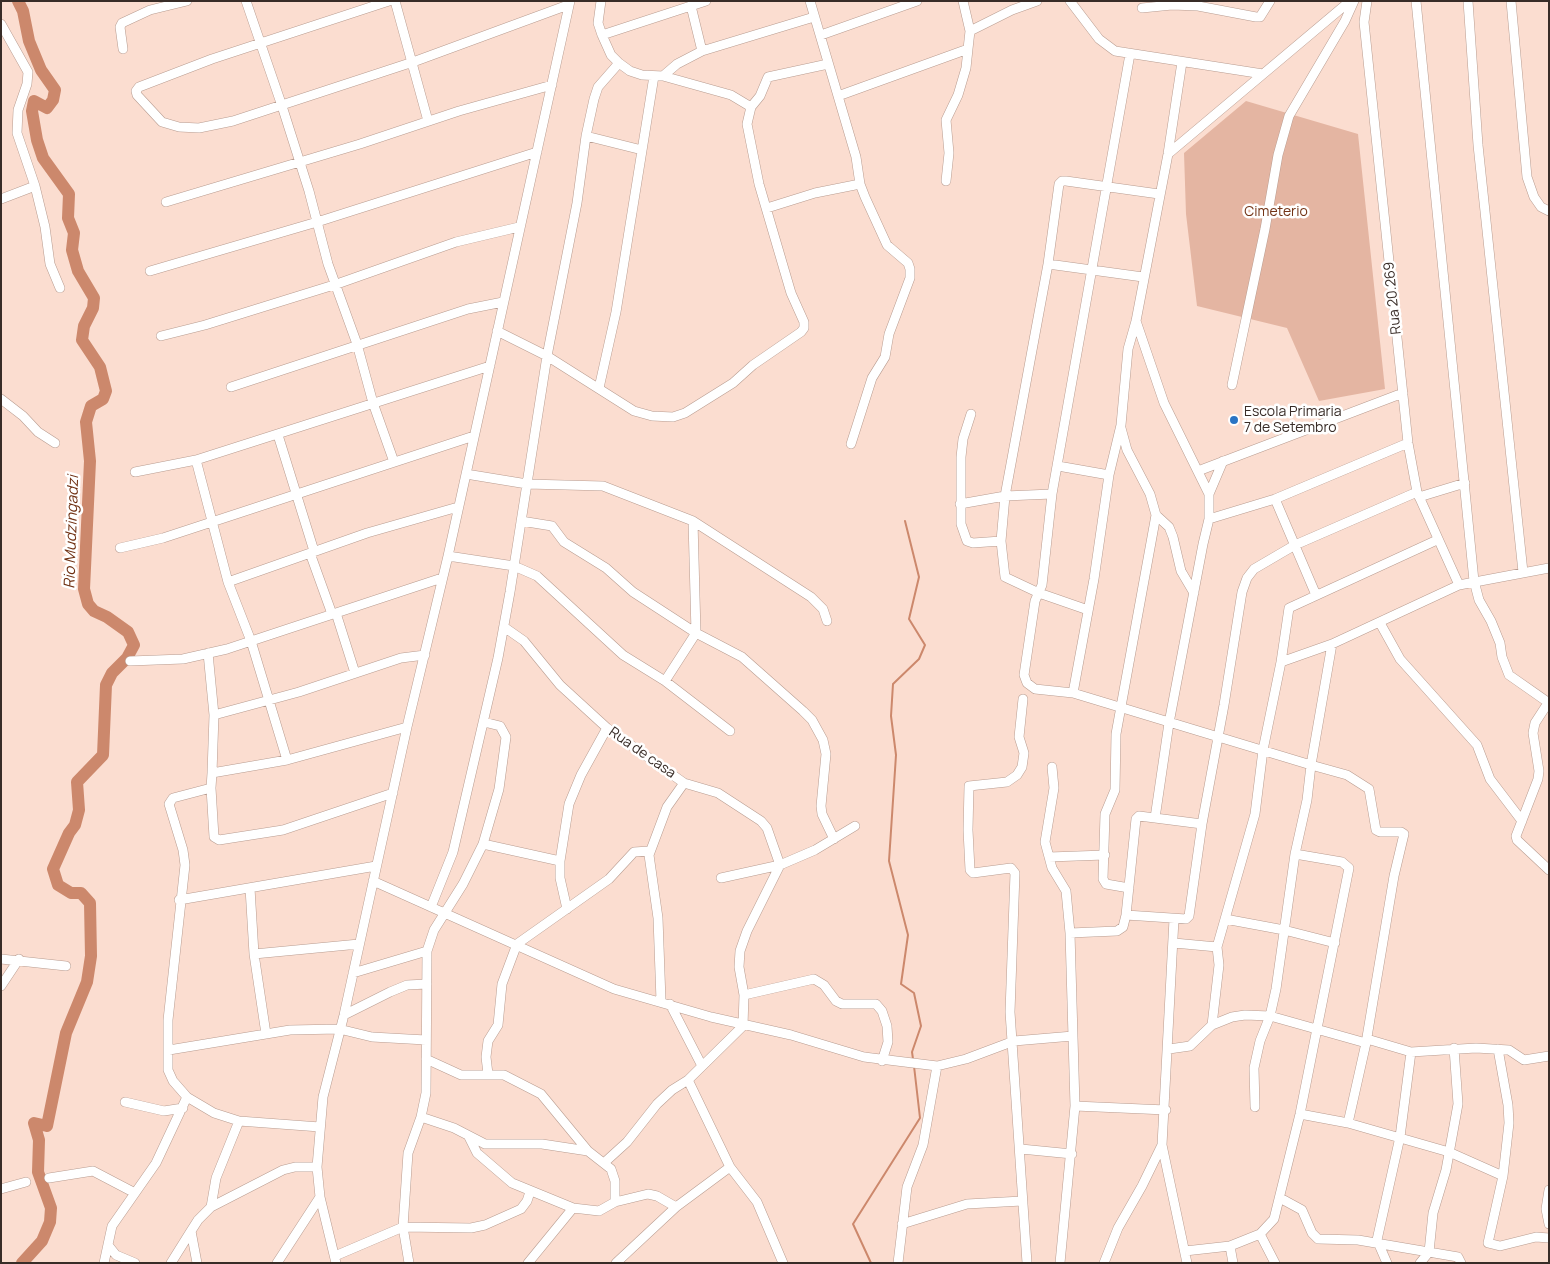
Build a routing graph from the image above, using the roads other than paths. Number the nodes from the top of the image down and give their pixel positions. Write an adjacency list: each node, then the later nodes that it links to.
1 (187, 1): 27 (street)
2 (246, 1): 26 (street)
3 (389, 1): 26 (street)
4 (395, 1): 31 (street)
5 (601, 1): 24 (street)
6 (706, 1): 19 (street)
7 (810, 1): 21 (street)
8 (917, 1): 25 (street)
9 (963, 1): 23 (street)
10 (1037, 1): 23 (street)
11 (1070, 1): 30 (street)
12 (1270, 1): 20 (street)
13 (1352, 1): 35 (street); 71 (street)
14 (1367, 1): 74 (street, Rua 20.269)
15 (1416, 1): 92 (street)
16 (1468, 1): 115 (street)
17 (1511, 1): 55 (street)
18 (569, 3): 31 (street); 37 (street)
19 (691, 6): 24 (street); 29 (street)
20 (1142, 8)
21 (814, 17): 25 (street); 29 (street)
22 (1, 24): 50 (street)
23 (970, 31): 28 (street)
24 (602, 35): 33 (street)
25 (821, 35): 34 (street)
26 (259, 44): 39 (street); 39 (street)
27 (123, 49)
28 (968, 49): 38 (street); 47 (street)
29 (702, 51): 36 (street)
30 (1130, 54): 32 (street); 49 (street)
31 (414, 62): 39 (street); 41 (street)
32 (1182, 62): 35 (street); 45 (street)
33 (619, 63): 36 (street); 42 (street)
34 (828, 64): 38 (street); 40 (street)
35 (1263, 74): 45 (street)
36 (659, 76): 40 (street); 43 (street)
37 (552, 85): 41 (street); 44 (street)
38 (838, 96): 48 (street)
39 (282, 106): 46 (street)
40 (751, 107): 54 (street)
41 (428, 121): 46 (street)
42 (586, 136): 43 (street); 69 (street)
43 (642, 150): 73 (street)
44 (537, 152): 56 (street); 57 (street)
45 (1168, 154): 51 (street)
46 (298, 162): 53 (street); 56 (street)
47 (946, 181)
48 (860, 184): 54 (street); 83 (street)
49 (1108, 185): 51 (street); 58 (street); 60 (street)
50 (35, 186): 52 (street); 63 (street)
51 (1159, 194): 61 (street)
52 (1, 199)
53 (166, 202)
54 (767, 208): 73 (street)
55 (1549, 211)
56 (317, 222): 59 (street); 62 (street)
57 (519, 227): 62 (street); 64 (street)
58 (1048, 264): 60 (street); 98 (street)
59 (150, 271)
60 (1092, 271): 61 (street); 87 (street)
61 (1143, 277): 65 (street)
62 (337, 284): 67 (street); 68 (street)
63 (60, 288)
64 (503, 302): 66 (street); 68 (street)
65 (1136, 321): 78 (street); 88 (street)
66 (497, 331): 69 (street); 70 (street)
67 (161, 336)
68 (357, 344): 72 (street); 76 (street)
69 (547, 356): 73 (street); 93 (street)
70 (490, 366): 76 (street); 80 (street)
71 (1232, 385)
72 (231, 387)
73 (599, 388)
74 (1403, 393): 82 (street, Rua 20.269); 85 (street)
75 (1, 399): 81 (street)
76 (373, 403): 79 (street); 86 (street)
77 (971, 414): 100 (street)
78 (1121, 425): 91 (street); 102 (street)
79 (278, 434): 84 (street); 94 (street)
80 (474, 436): 86 (street); 90 (street)
81 (55, 443)
82 (1408, 443): 97 (street, Rua 20.269); 99 (street)
83 (851, 444)
84 (196, 460): 89 (street); 104 (street)
85 (1223, 461): 88 (street); 96 (street)
86 (394, 462): 94 (street)
87 (1058, 466): 91 (street); 95 (street)
88 (1198, 470): 96 (street)
89 (135, 472)
90 (466, 474): 93 (street); 101 (street)
91 (1109, 475): 123 (street)
92 (1465, 483): 97 (street); 117 (street)
93 (527, 484): 105 (street); 106 (street)
94 (296, 494): 104 (street); 111 (street)
95 (1052, 494): 98 (street); 121 (street)
96 (1208, 494): 103 (street)
97 (1418, 494): 107 (street, Rua 20.269); 109 (street)
98 (1005, 496): 100 (street); 108 (street)
99 (1275, 499): 103 (street); 109 (street)
100 (960, 504): 108 (street)
101 (458, 507): 111 (street); 112 (street)
102 (1156, 516): 120 (street); 141 (street)
103 (1210, 520): 120 (street)
104 (213, 521): 110 (street); 118 (street)
105 (521, 521): 113 (street); 128 (street)
106 (693, 521): 125 (street); 128 (street)
107 (1437, 540): 119 (street, Rua 20.269); 122 (street)
108 (1001, 541): 121 (street)
109 (1295, 546): 122 (street); 148 (street)
110 (120, 548)
111 (312, 552): 118 (street); 124 (street)
112 (448, 556): 113 (street); 116 (street)
113 (514, 566): 127 (street); 136 (street)
114 (1549, 568): 115 (street)
115 (1523, 572): 117 (street)
116 (442, 578): 124 (street); 132 (street)
117 (1474, 581): 119 (street); 140 (street)
118 (228, 582): 129 (street)
119 (1459, 585): 126 (street)
120 (1194, 593): 144 (street)
121 (1039, 594): 123 (street); 137 (street)
122 (1316, 595): 134 (street)
123 (1088, 610): 137 (street)
124 (334, 614): 129 (street); 135 (street)
125 (827, 621)
126 (1380, 623): 130 (street); 158 (street)
127 (504, 627): 143 (street); 146 (street, Rua de casa)
128 (696, 633): 136 (street); 161 (street)
129 (251, 642): 131 (street); 139 (street)
130 (1332, 644): 134 (street); 151 (street)
131 (208, 653): 133 (street); 142 (street)
132 (424, 655): 135 (street); 145 (street)
133 (130, 661)
134 (1281, 662): 149 (street)
135 (355, 673): 139 (street)
136 (665, 681): 147 (street)
137 (1073, 693): 141 (street)
138 (1023, 699): 210 (street)
139 (269, 700): 142 (street); 150 (street)
140 (1548, 703): 158 (street)
141 (1122, 708): 144 (street); 165 (street)
142 (214, 715): 153 (street)
143 (484, 722): 162 (street); 176 (street)
144 (1169, 723): 148 (street); 157 (street)
145 (407, 727): 150 (street); 156 (street)
146 (607, 728): 154 (street, Rua de casa); 167 (street)
147 (730, 731)
148 (1217, 735): 149 (street); 159 (street)
149 (1263, 750): 151 (street); 181 (street)
150 (287, 760): 153 (street)
151 (1311, 765): 164 (street); 209 (street)
152 (1052, 767): 166 (street)
153 (212, 773): 155 (street)
154 (684, 783): 163 (street); 168 (street, Rua de casa)
155 (211, 788): 156 (street); 175 (street)
156 (393, 793): 169 (street)
157 (1155, 818): 159 (street); 174 (street)
158 (1522, 821): 170 (street)
159 (1202, 824): 180 (street)
160 (856, 826): 161 (street)
161 (834, 839): 168 (street)
162 (483, 844): 167 (street); 178 (street)
163 (649, 851): 177 (street); 198 (street)
164 (1295, 854): 182 (street); 185 (street)
165 (1105, 855): 166 (street); 174 (street)
166 (1049, 857): 183 (street)
167 (560, 861): 177 (street)
168 (780, 865): 171 (street); 197 (street)
169 (376, 866): 172 (street); 173 (street)
170 (1549, 870)
171 (721, 878)
172 (373, 881): 176 (street); 186 (street)
173 (250, 888): 175 (street); 190 (street)
174 (1129, 888): 179 (street)
175 (179, 900): 214 (street)
176 (432, 907): 178 (street)
177 (567, 909): 187 (street)
178 (444, 913): 187 (street); 189 (street)
179 (1126, 915): 180 (street); 183 (street)
180 (1174, 919): 184 (street)
181 (1225, 919): 182 (street); 188 (street)
182 (1284, 930): 185 (street); 201 (street)
183 (1070, 933): 207 (street)
184 (1174, 942): 188 (street); 212 (street)
185 (1335, 943): 205 (street)
186 (359, 944): 190 (street); 194 (street)
187 (517, 944): 198 (street); 221 (street)
188 (1217, 947): 203 (street)
189 (427, 951): 194 (street); 195 (street)
190 (254, 954): 206 (street)
191 (1, 959): 192 (street)
192 (19, 960): 193 (street); 196 (street)
193 (66, 966)
194 (353, 973): 200 (street)
195 (427, 984): 200 (street); 208 (street)
196 (1, 986)
197 (744, 995): 202 (street); 218 (street)
198 (661, 1001): 199 (street)
199 (670, 1004): 202 (street); 219 (street)
200 (344, 1014): 204 (street)
201 (1270, 1016): 203 (street); 205 (street); 226 (street)
202 (743, 1026): 218 (street); 219 (street)
203 (1212, 1026): 212 (street)
204 (339, 1029): 206 (street); 208 (street); 233 (street)
205 (1317, 1029): 209 (street); 229 (street)
206 (266, 1034): 214 (street)
207 (1073, 1036): 210 (street); 225 (street)
208 (426, 1040): 217 (street)
209 (1366, 1040): 215 (street); 232 (street)
210 (1014, 1041): 220 (street); 237 (street)
211 (1454, 1048): 213 (street); 215 (street); 239 (street)
212 (1169, 1049): 228 (street)
213 (1498, 1049): 216 (street); 244 (street)
214 (169, 1050): 223 (street)
215 (1411, 1052): 235 (street)
216 (1549, 1056)
217 (426, 1058): 221 (street); 230 (street)
218 (882, 1061): 220 (street)
219 (702, 1066): 222 (street)
220 (937, 1066): 258 (street)
221 (488, 1074): 238 (street)
222 (688, 1080): 241 (street); 243 (street)
223 (187, 1097): 227 (street); 231 (street)
224 (125, 1102): 227 (street)
225 (1075, 1106): 228 (street); 240 (street)
226 (1255, 1107)
227 (183, 1108): 250 (street)
228 (1166, 1110): 236 (street)
229 (1300, 1114): 232 (street); 252 (street)
230 (421, 1117): 234 (street); 260 (street)
231 (239, 1121): 233 (street); 255 (street)
232 (1348, 1123): 235 (street)
233 (320, 1127): 242 (street)
234 (469, 1136): 238 (street); 249 (street)
235 (1400, 1137): 239 (street); 264 (street)
236 (1162, 1145): 267 (street); 283 (street)
237 (1021, 1149): 240 (street); 253 (street)
238 (588, 1151): 241 (street)
239 (1449, 1152): 244 (street); 268 (street)
240 (1072, 1154): 282 (street)
241 (604, 1162): 254 (street)
242 (317, 1167): 251 (street); 255 (street)
243 (730, 1167): 256 (street); 279 (street)
244 (1503, 1176): 263 (street)
245 (49, 1178): 250 (street)
246 (26, 1182): 247 (street)
247 (1, 1189)
248 (1549, 1190): 259 (street)
249 (530, 1192): 257 (street); 260 (street)
250 (135, 1193): 265 (street)
251 (320, 1197): 270 (street); 275 (street)
252 (1280, 1198): 262 (street); 264 (street)
253 (1022, 1201): 258 (street); 281 (street)
254 (615, 1202): 256 (street); 257 (street)
255 (211, 1207): 261 (street)
256 (676, 1207): 278 (street)
257 (573, 1208): 277 (street)
258 (902, 1224): 280 (street)
259 (1549, 1224)
260 (403, 1227): 270 (street); 276 (street)
261 (191, 1231): 273 (street); 274 (street)
262 (1260, 1234): 266 (street); 286 (street)
263 (1549, 1238)
264 (1377, 1244): 268 (street); 287 (street)
265 (108, 1245): 269 (street); 271 (street)
266 (1230, 1246): 267 (street); 285 (street)
267 (1185, 1250): 284 (street)
268 (1429, 1252): 288 (street); 289 (street)
269 (116, 1255): 271 (street); 272 (street)
270 (335, 1260)
271 (106, 1263)
272 (135, 1263)
273 (172, 1263)
274 (197, 1263)
275 (277, 1263)
276 (409, 1263)
277 (528, 1263)
278 (616, 1263)
279 (783, 1263)
280 (898, 1263)
281 (1027, 1263)
282 (1060, 1263)
283 (1104, 1263)
284 (1188, 1263)
285 (1233, 1263)
286 (1275, 1263)
287 (1387, 1263)
288 (1420, 1263)
289 (1461, 1263)

